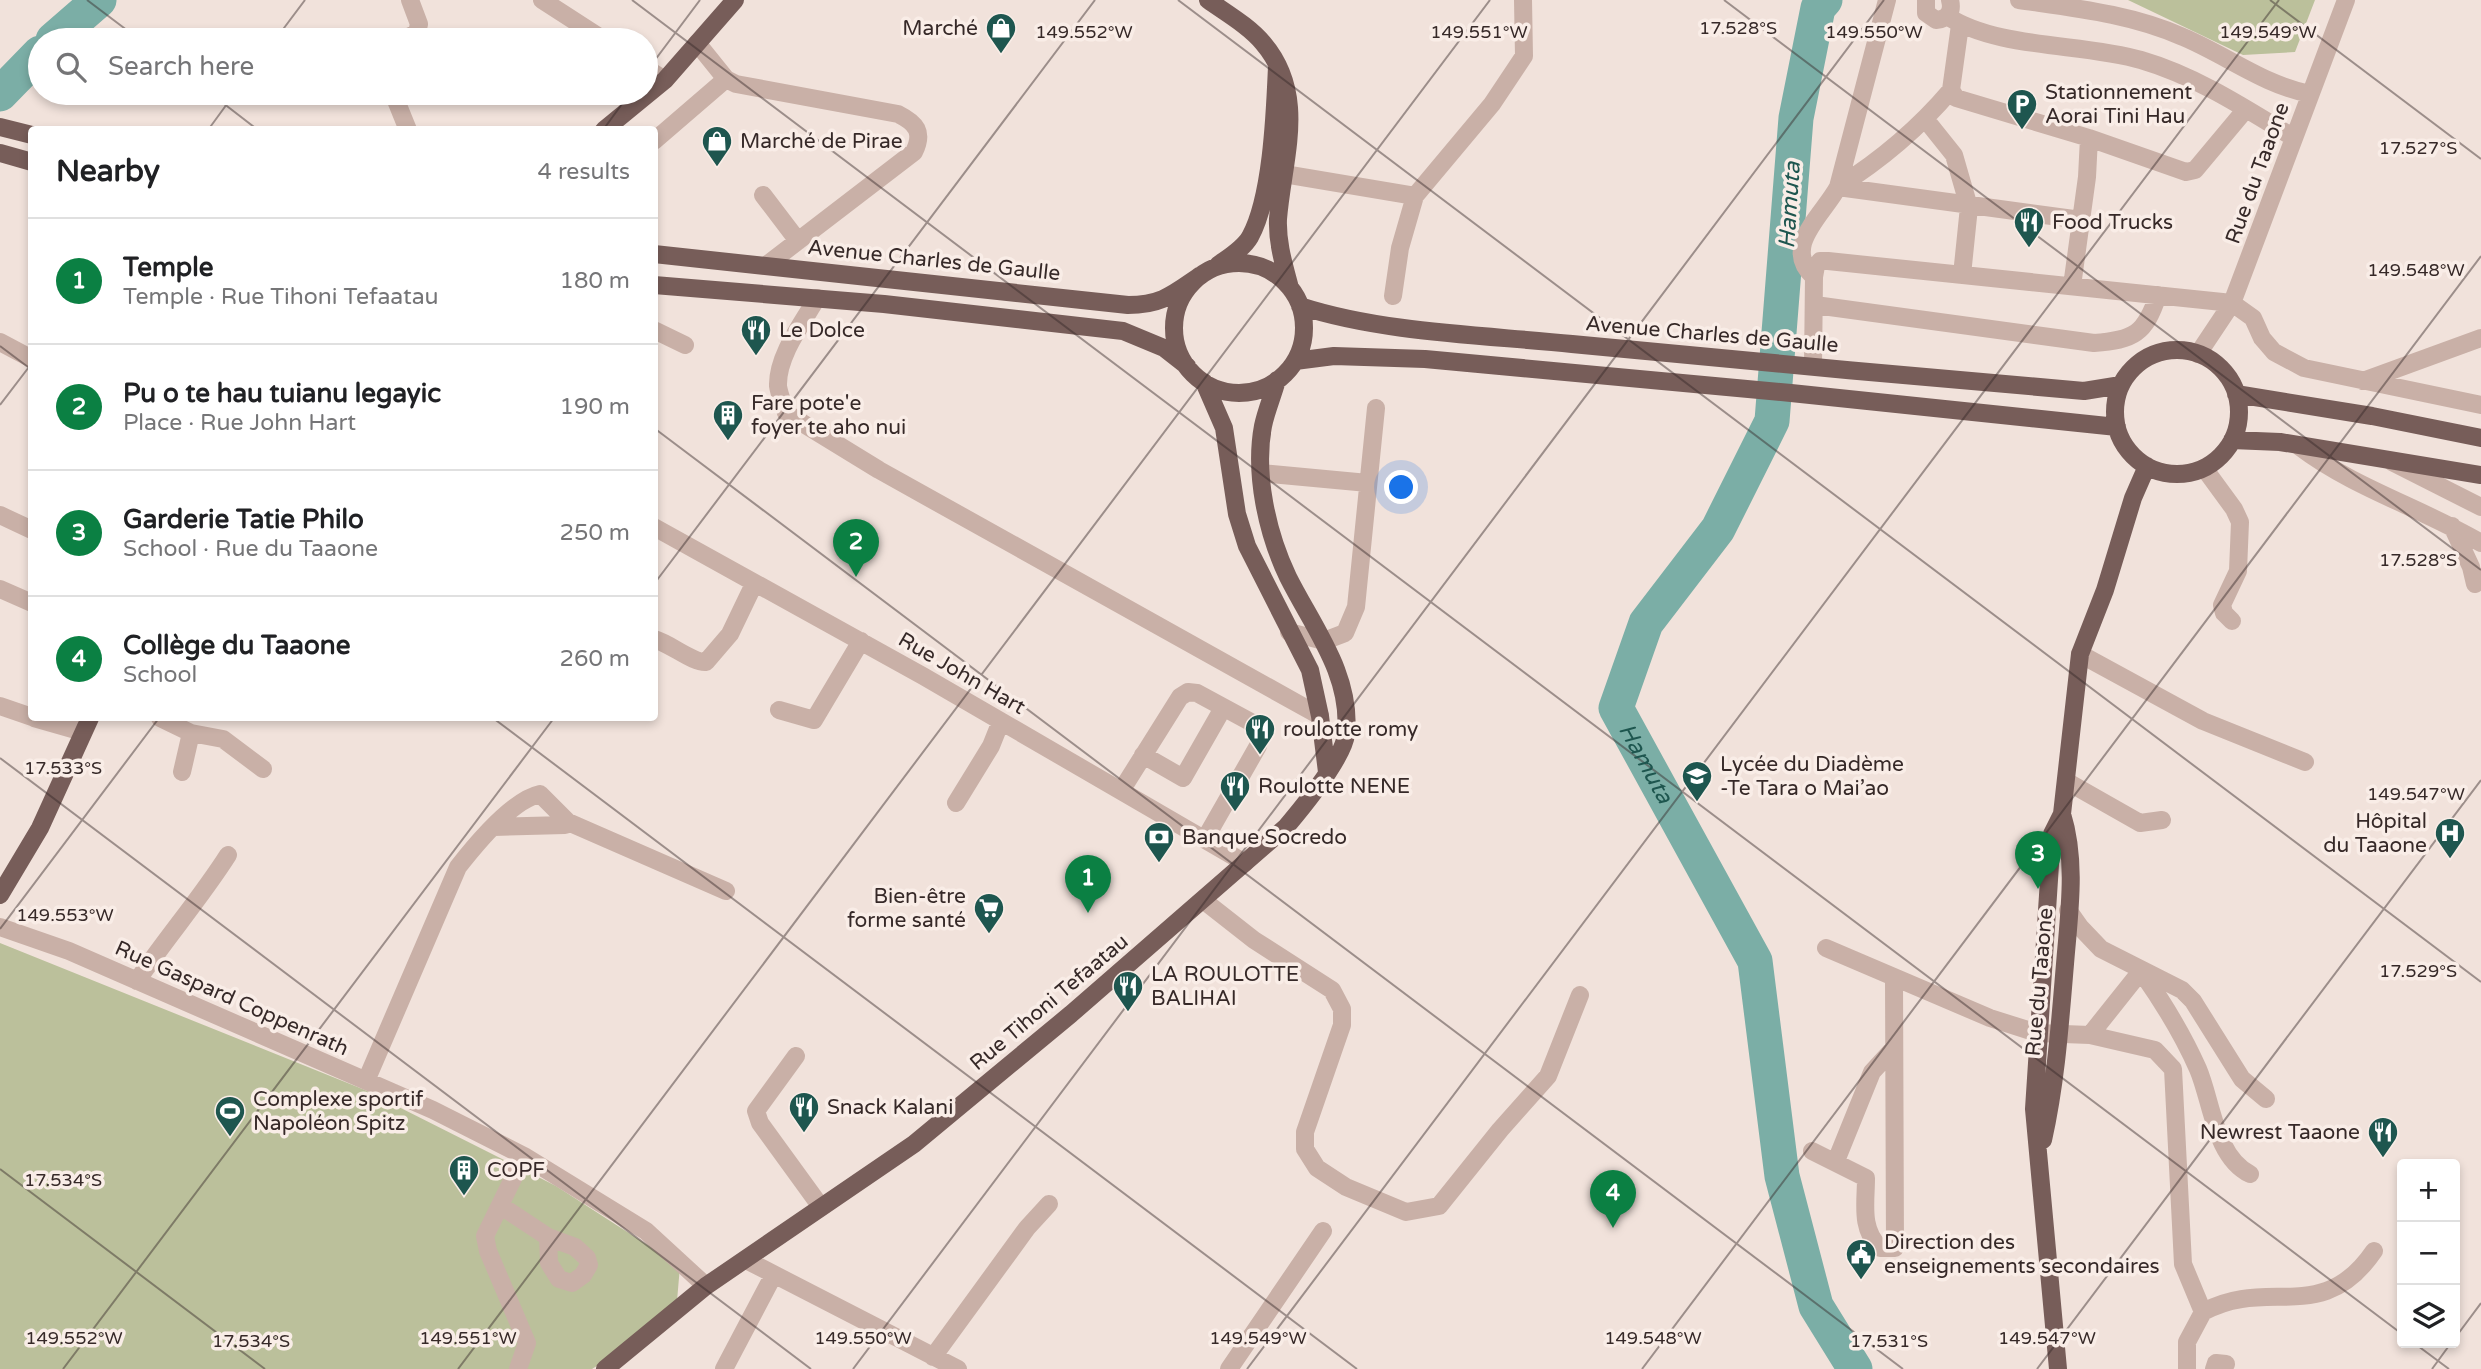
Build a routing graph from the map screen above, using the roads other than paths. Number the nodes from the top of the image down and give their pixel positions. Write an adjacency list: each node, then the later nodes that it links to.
1 (410, 0): 11 (street)
2 (542, 0): 12 (street)
3 (735, 0): 13 (main road)
4 (1208, 0): 14 (main road)
5 (1523, 0): 37 (street)
6 (1887, 0): 35 (street)
7 (1926, 0): 10 (street)
8 (2020, 0): 20 (street)
9 (2346, 0): 20 (street, Rue du Taaone)
10 (1952, 14): 19 (street); 23 (street)
11 (418, 28)
12 (585, 28)
13 (697, 43): 16 (street); 17 (main road)
14 (1277, 66): 34 (main road); 43 (main road)
15 (658, 76): 17 (street)
16 (726, 79): 29 (street); 40 (street)
17 (664, 80): 18 (main road)
18 (658, 85)
19 (1951, 90): 24 (street); 30 (street)
20 (2311, 94): 31 (street, Rue du Taaone)
21 (398, 105): 25 (street)
22 (634, 105): 26 (main road)
23 (2246, 109): 30 (street); 31 (street)
24 (1926, 120): 35 (street); 38 (street)
25 (406, 126)
26 (610, 126)
27 (0, 127): 28 (main road)
28 (28, 134)
29 (658, 138)
30 (2089, 138): 39 (street)
31 (2294, 138): 52 (street, Rue du Taaone)
32 (0, 153): 33 (main road)
33 (28, 161)
34 (1284, 174): 37 (street); 48 (main road)
35 (1838, 187): 38 (street); 45 (street)
36 (763, 195): 40 (street)
37 (1415, 196): 50 (street)
38 (1969, 207): 39 (street); 44 (street)
39 (2081, 220): 47 (street)
40 (798, 241): 42 (street)
41 (658, 254): 42 (main road, Avenue Charles de Gaulle)
42 (768, 264): 43 (main road, Avenue Charles de Gaulle)
43 (1208, 272): 48 (main road); 62 (main road)
44 (1962, 275): 45 (street); 47 (street)
45 (1814, 278): 53 (street)
46 (658, 285): 51 (main road)
47 (2072, 286): 49 (street)
48 (1290, 288): 54 (main road)
49 (2158, 295): 52 (street); 53 (street)
50 (1393, 296)
51 (817, 298): 62 (main road); 101 (street)
52 (2232, 303): 59 (street, Rue du Taaone); 66 (street)
53 (1815, 305): 63 (street)
54 (1300, 306): 61 (main road); 63 (main road, Avenue Charles de Gaulle)
55 (658, 332): 58 (street)
56 (0, 342): 60 (street)
57 (2476, 343): 66 (street)
58 (685, 345)
59 (2198, 355): 67 (main road); 68 (main road)
60 (28, 357)
61 (1295, 361): 64 (main road); 71 (main road)
62 (1187, 366): 65 (main road)
63 (1813, 366): 67 (main road, Avenue Charles de Gaulle)
64 (1277, 380): 65 (main road); 78 (main road, Rue Tihoni Tefaatau)
65 (1204, 382): 92 (main road)
66 (2361, 382): 69 (street)
67 (2121, 385): 71 (main road)
68 (2236, 394): 72 (main road); 73 (main road)
69 (2481, 405)
70 (1376, 408): 80 (street)
71 (2117, 427): 76 (main road)
72 (2481, 439)
73 (2232, 440): 74 (main road); 77 (main road)
74 (2300, 447): 75 (main road); 83 (street)
75 (2386, 459): 79 (main road); 81 (street)
76 (2147, 466): 77 (main road); 96 (main road, Rue du Taaone)
77 (2204, 468): 91 (street)
78 (1261, 473): 80 (street); 95 (main road, Rue Tihoni Tefaatau)
79 (2481, 475)
80 (1368, 483): 95 (street)
81 (2481, 507)
82 (0, 515): 84 (street)
83 (2452, 526): 86 (street); 87 (street)
84 (28, 528)
85 (658, 529): 88 (street, Rue John Hart)
86 (2481, 543)
87 (2481, 577)
88 (754, 584): 93 (street); 94 (street, Rue John Hart)
89 (0, 589): 90 (street)
90 (28, 601)
91 (2232, 621)
92 (1289, 632): 95 (street); 101 (main road)
93 (658, 640)
94 (861, 641): 99 (street); 104 (street, Rue John Hart)
95 (1324, 641): 111 (main road, Rue Tihoni Tefaatau)
96 (2080, 654): 108 (street); 112 (main road, Rue du Taaone)
97 (0, 706): 100 (street)
98 (1223, 708): 107 (street); 107 (street); 119 (street)
99 (779, 710)
100 (28, 715)
101 (1320, 716): 111 (main road)
102 (60, 721): 105 (street)
103 (166, 721): 106 (street)
104 (1001, 721): 113 (street, Rue John Hart); 114 (street)
105 (87, 725): 123 (main road)
106 (191, 733): 109 (street); 110 (street)
107 (1143, 755): 113 (street)
108 (2305, 762)
109 (263, 769)
110 (182, 772)
111 (1327, 772): 121 (main road, Rue Tihoni Tefaatau)
112 (2066, 781): 115 (main road, Rue du Taaone); 116 (street)
113 (1121, 791): 119 (street, Rue John Hart)
114 (956, 803)
115 (2062, 814): 125 (main road, Rue du Taaone); 132 (main road, Rue du Taaone)
116 (2162, 820)
117 (568, 822): 118 (street); 118 (street, Rue Gaspard Coppenrath); 122 (street)
118 (494, 827): 139 (street, Rue Gaspard Coppenrath)
119 (1205, 839): 121 (street, Rue John Hart)
120 (228, 855): 130 (street)
121 (1245, 863): 124 (main road, Rue Tihoni Tefaatau)
122 (726, 891)
123 (0, 895)
124 (1203, 900): 131 (street); 148 (main road, Rue Tihoni Tefaatau)
125 (2068, 910): 128 (street); 134 (main road, Rue du Taaone)
126 (0, 927): 130 (street, Rue Gaspard Coppenrath)
127 (1826, 948): 129 (street)
128 (2141, 971): 133 (street); 135 (street); 140 (street)
129 (1894, 978): 132 (street); 136 (street)
130 (137, 981): 139 (street, Rue Gaspard Coppenrath)
131 (1580, 995)
132 (2037, 1033): 134 (street); 142 (main road, Rue du Taaone)
133 (2179, 1033): 137 (street); 145 (street)
134 (2060, 1035): 135 (street); 142 (main road, Rue du Taaone)
135 (2090, 1035): 137 (street)
136 (1894, 1048): 144 (street); 144 (street)
137 (2155, 1050): 155 (street)
138 (796, 1056): 148 (street)
139 (366, 1082): 143 (street, Rue Gaspard Coppenrath)
140 (2266, 1099)
141 (1812, 1151): 144 (street)
142 (2040, 1154): 162 (main road, Rue du Taaone)
143 (524, 1156): 147 (street); 154 (street, Rue Gaspard Coppenrath)
144 (1836, 1161)
145 (2250, 1174)
146 (1049, 1204): 156 (street)
147 (501, 1206): 150 (street); 157 (street)
148 (821, 1208): 152 (main road, Rue Tihoni Tefaatau)
149 (1323, 1231): 161 (street)
150 (548, 1237)
151 (2374, 1251): 155 (street)
152 (746, 1260): 153 (street); 154 (main road, Rue Tihoni Tefaatau)
153 (773, 1276): 156 (street); 159 (street)
154 (706, 1286): 158 (main road, Rue Tihoni Tefaatau)
155 (2203, 1312): 163 (street)
156 (933, 1357): 160 (street)
157 (518, 1369)
158 (605, 1369)
159 (724, 1369)
160 (958, 1369)
161 (1229, 1369)
162 (2058, 1369)
163 (2187, 1369)

